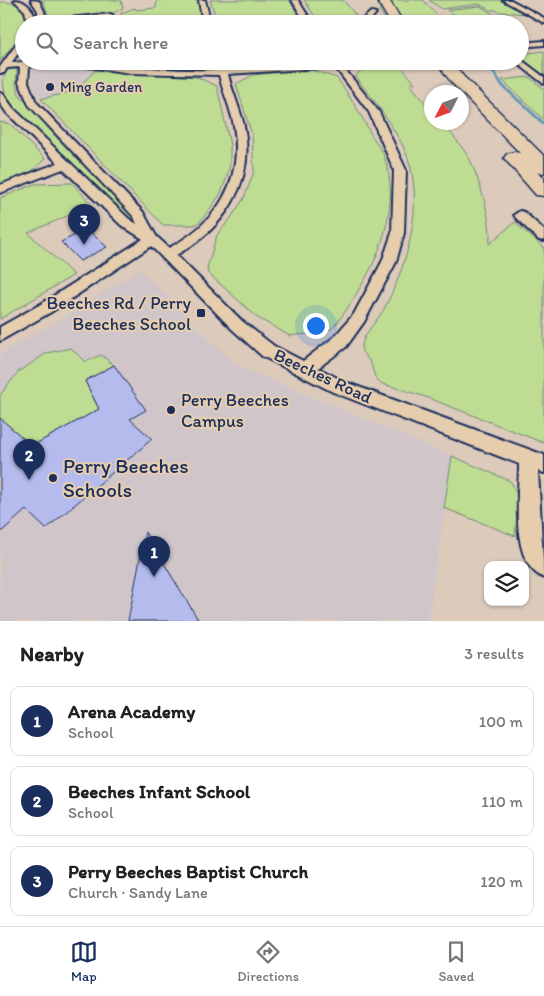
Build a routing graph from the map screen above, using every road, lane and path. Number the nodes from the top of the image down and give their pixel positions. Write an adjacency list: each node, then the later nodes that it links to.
1 (17, 0): 7 (street)
2 (34, 0): 8 (street)
3 (202, 0): 9 (street)
4 (295, 0): 10 (street)
5 (383, 0): 11 (highway)
6 (506, 0): 12 (street)
7 (31, 15)
8 (41, 15)
9 (206, 15)
10 (304, 15)
11 (392, 15)
12 (544, 21)
13 (544, 43): 14 (street)
14 (529, 44)
15 (544, 49): 16 (street)
16 (529, 50)
17 (15, 55): 19 (street)
18 (15, 66): 19 (street)
19 (2, 69)
20 (529, 69): 26 (street)
21 (24, 70): 37 (street, Beeches Road)
22 (219, 70): 38 (street)
23 (338, 70): 40 (street)
24 (434, 70): 27 (highway)
25 (450, 70): 32 (highway)
26 (544, 82)
27 (446, 85)
28 (0, 96): 30 (street, Beeches Road)
29 (469, 110): 34 (highway)
30 (4, 111): 31 (street, Beeches Road)
31 (66, 164): 33 (street); 37 (street, Beeches Road)
32 (544, 167)
33 (0, 189)
34 (544, 190)
35 (520, 215): 36 (street)
36 (544, 237)
37 (152, 239): 38 (street, Beeches Road); 39 (street)
38 (166, 255): 40 (street, Beeches Road)
39 (0, 335)
40 (304, 370): 41 (street, Beeches Road)
41 (536, 461): 42 (street, Beeches Road)
42 (544, 567)

